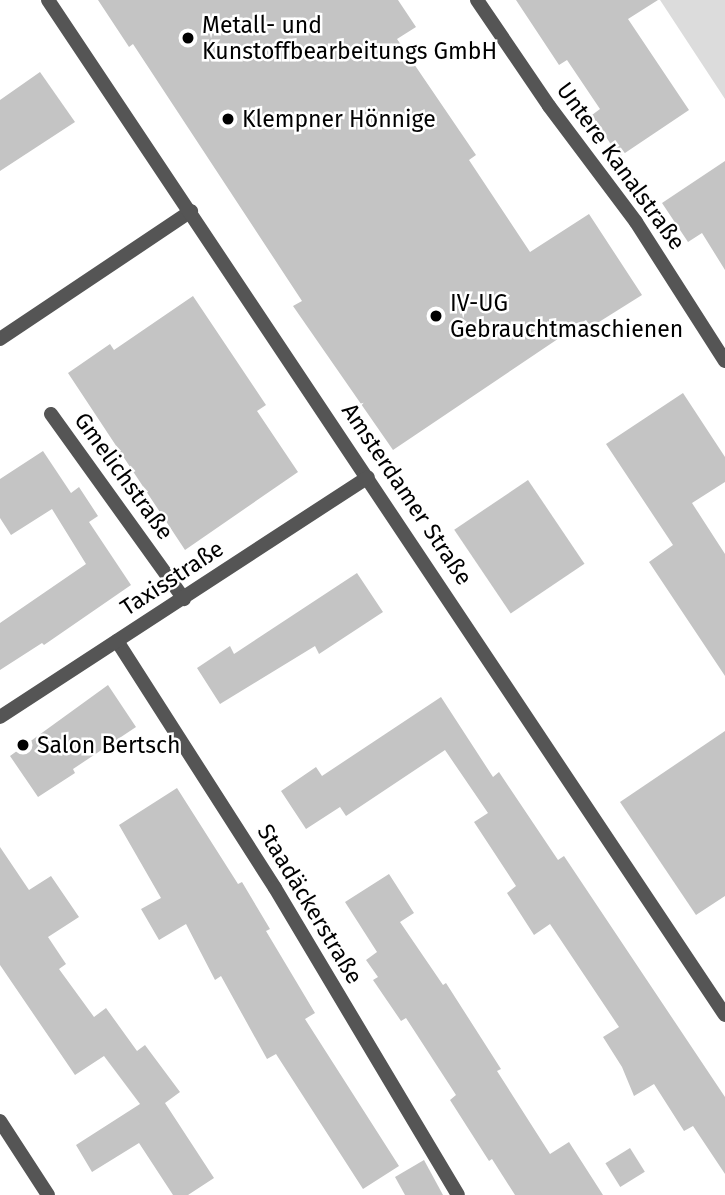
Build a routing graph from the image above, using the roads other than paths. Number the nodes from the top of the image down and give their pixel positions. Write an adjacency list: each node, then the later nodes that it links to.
1 (48, 0): 3 (street, Amsterdamer Straße)
2 (477, 0): 5 (street, Untere Kanalstraße)
3 (191, 211): 4 (street); 7 (street, Amsterdamer Straße)
4 (0, 339)
5 (725, 361)
6 (51, 414): 8 (street, Gmelichstraße)
7 (368, 477): 8 (street, Taxisstraße); 11 (street, Amsterdamer Straße)
8 (184, 598): 9 (street, Taxisstraße)
9 (117, 641): 10 (street, Taxisstraße); 14 (street, Staadäckerstraße)
10 (0, 717)
11 (725, 1016)
12 (0, 1121): 13 (street)
13 (48, 1195)
14 (458, 1195)

